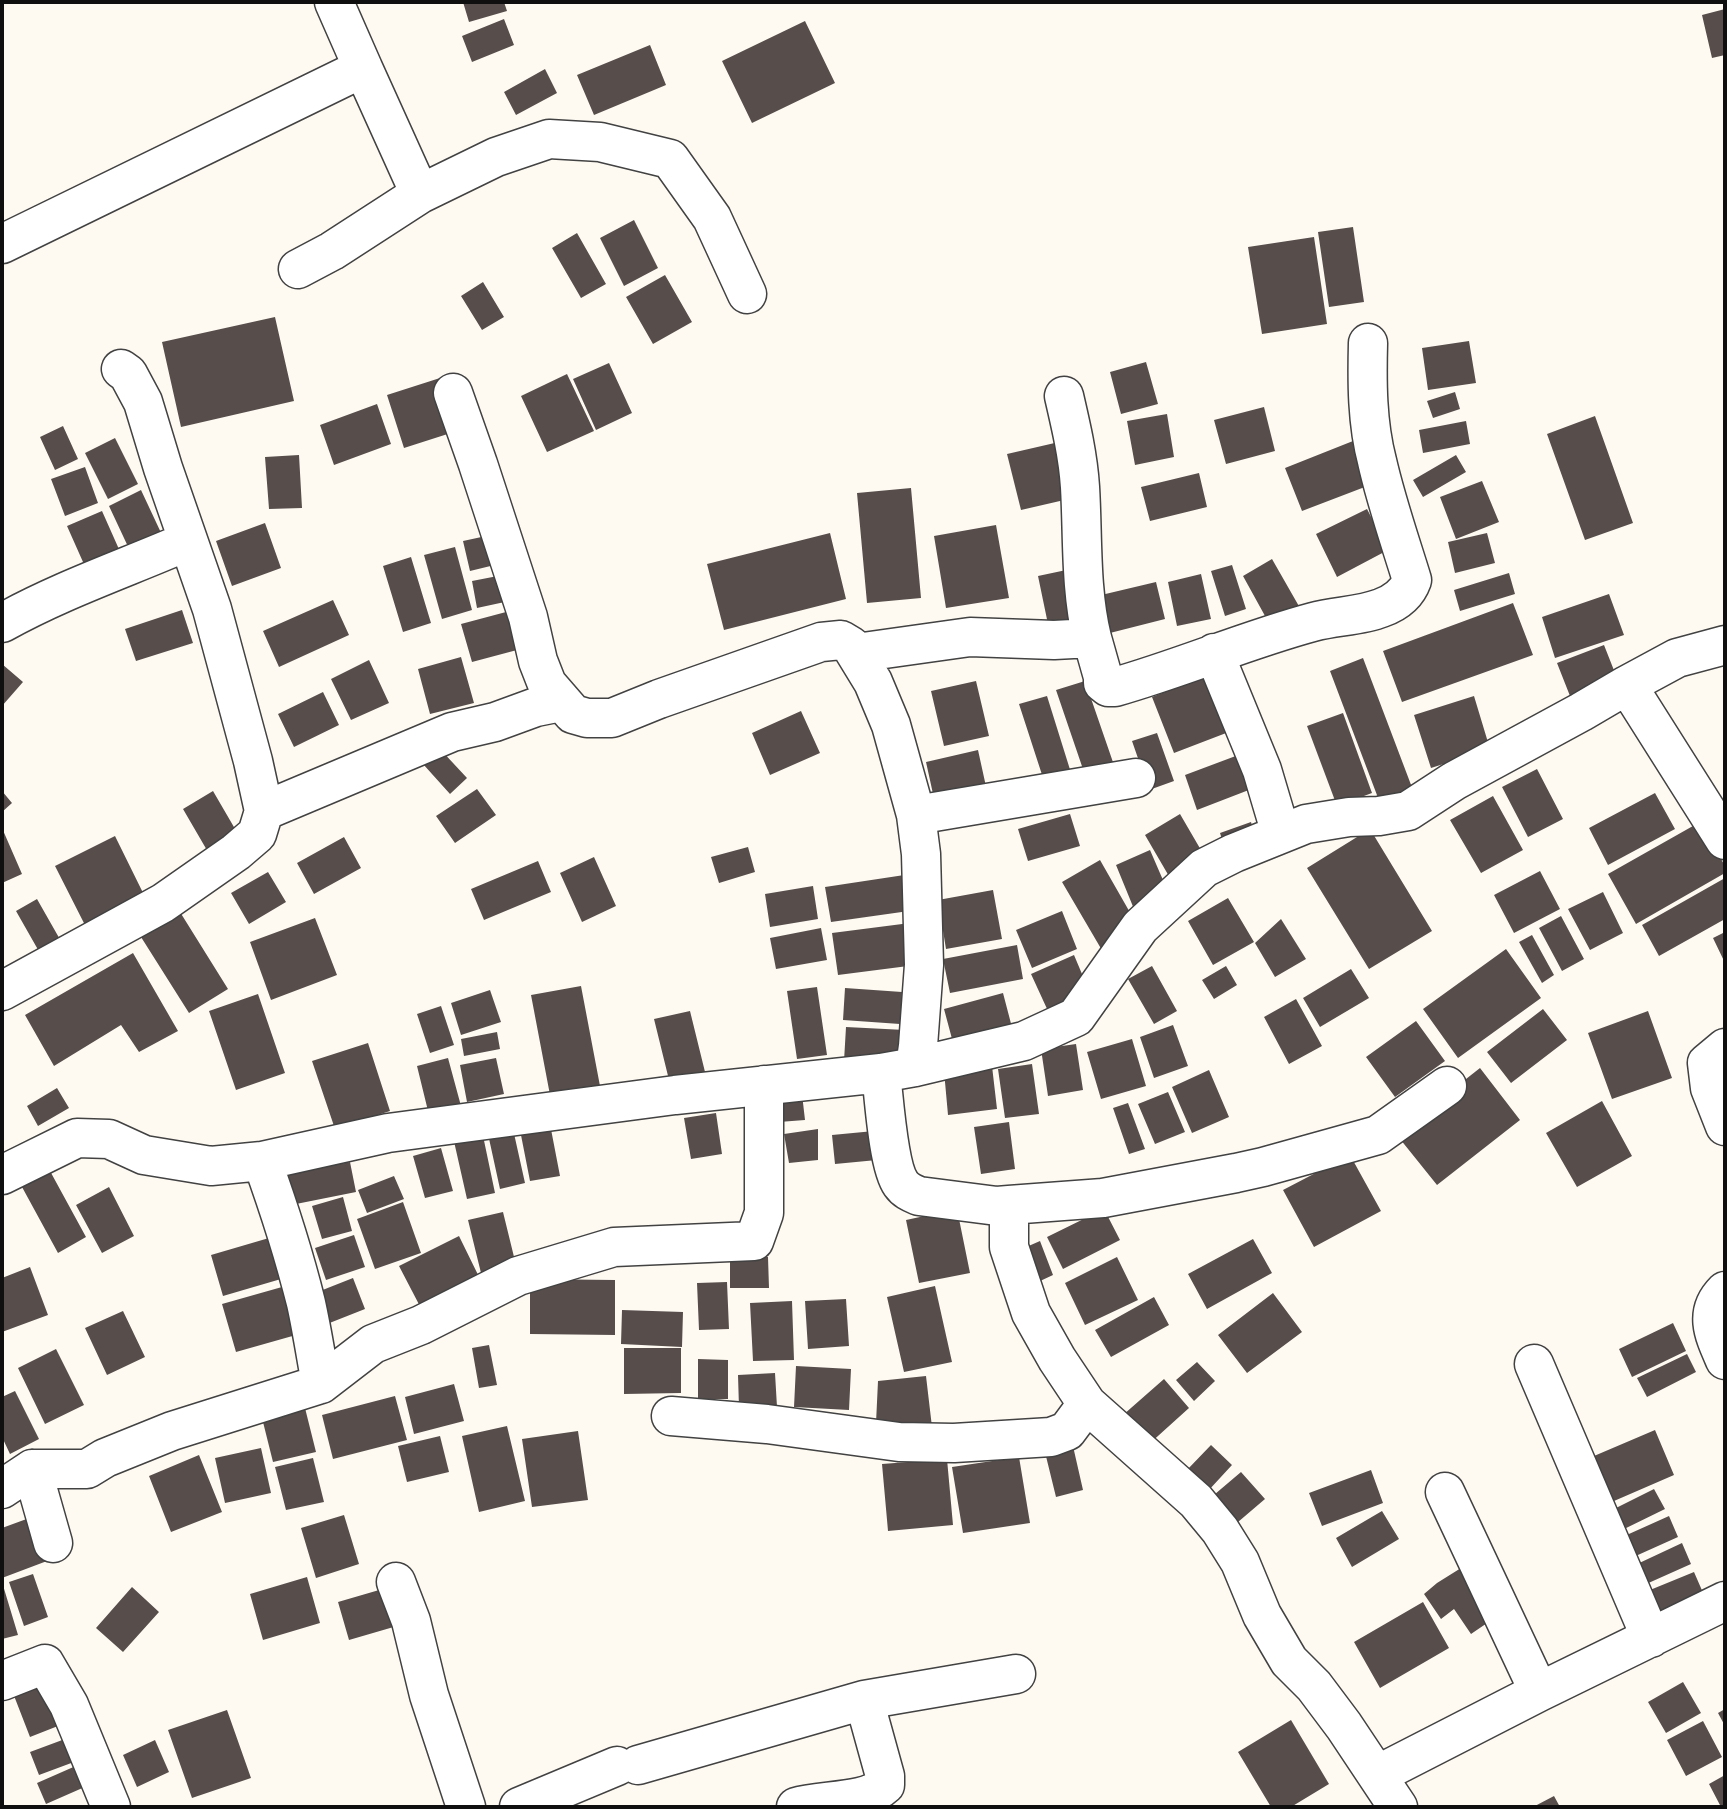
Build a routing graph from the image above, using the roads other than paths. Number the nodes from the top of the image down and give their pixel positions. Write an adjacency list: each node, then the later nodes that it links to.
1 (334, 2): 2 (street)
2 (363, 68): 3 (street); 4 (street)
3 (420, 194): 5 (street); 6 (street)
4 (2, 244)
5 (298, 269)
6 (747, 294)
7 (1368, 343): 16 (street)
8 (121, 369): 11 (street)
9 (453, 393): 18 (street)
10 (1064, 396): 13 (street)
11 (188, 541): 12 (street); 20 (street)
12 (2, 623)
13 (1092, 638): 15 (street); 16 (street)
14 (1725, 645): 17 (street)
15 (856, 653): 18 (street); 21 (street)
16 (1214, 653): 22 (street)
17 (1627, 685): 22 (street); 23 (street)
18 (561, 702): 20 (street)
19 (1136, 778): 21 (street)
20 (264, 811): 24 (street)
21 (916, 815): 26 (street)
22 (1281, 834): 26 (street)
23 (1725, 840)
24 (2, 990)
25 (1725, 1048): 29 (street)
26 (898, 1070): 27 (street); 32 (street)
27 (764, 1085): 30 (street); 36 (street)
28 (1447, 1086): 32 (street)
29 (1725, 1126)
30 (262, 1161): 31 (street); 36 (street)
31 (2, 1175)
32 (1009, 1205): 37 (street)
33 (1725, 1291): 34 (street)
34 (1725, 1360)
35 (1534, 1364): 44 (street)
36 (321, 1384): 39 (street)
37 (1087, 1404): 38 (street); 49 (street)
38 (671, 1416)
39 (17, 1479): 41 (street)
40 (1445, 1492): 47 (street)
41 (53, 1543)
42 (396, 1582): 51 (street)
43 (1725, 1601): 44 (street)
44 (1651, 1638): 47 (street)
45 (1016, 1674): 48 (street)
46 (2, 1681): 50 (street)
47 (1539, 1692): 49 (street)
48 (864, 1700): 52 (street); 53 (street)
49 (1377, 1775): 54 (street)
50 (110, 1807)
51 (467, 1807)
52 (519, 1807)
53 (796, 1807)
54 (1398, 1807)

